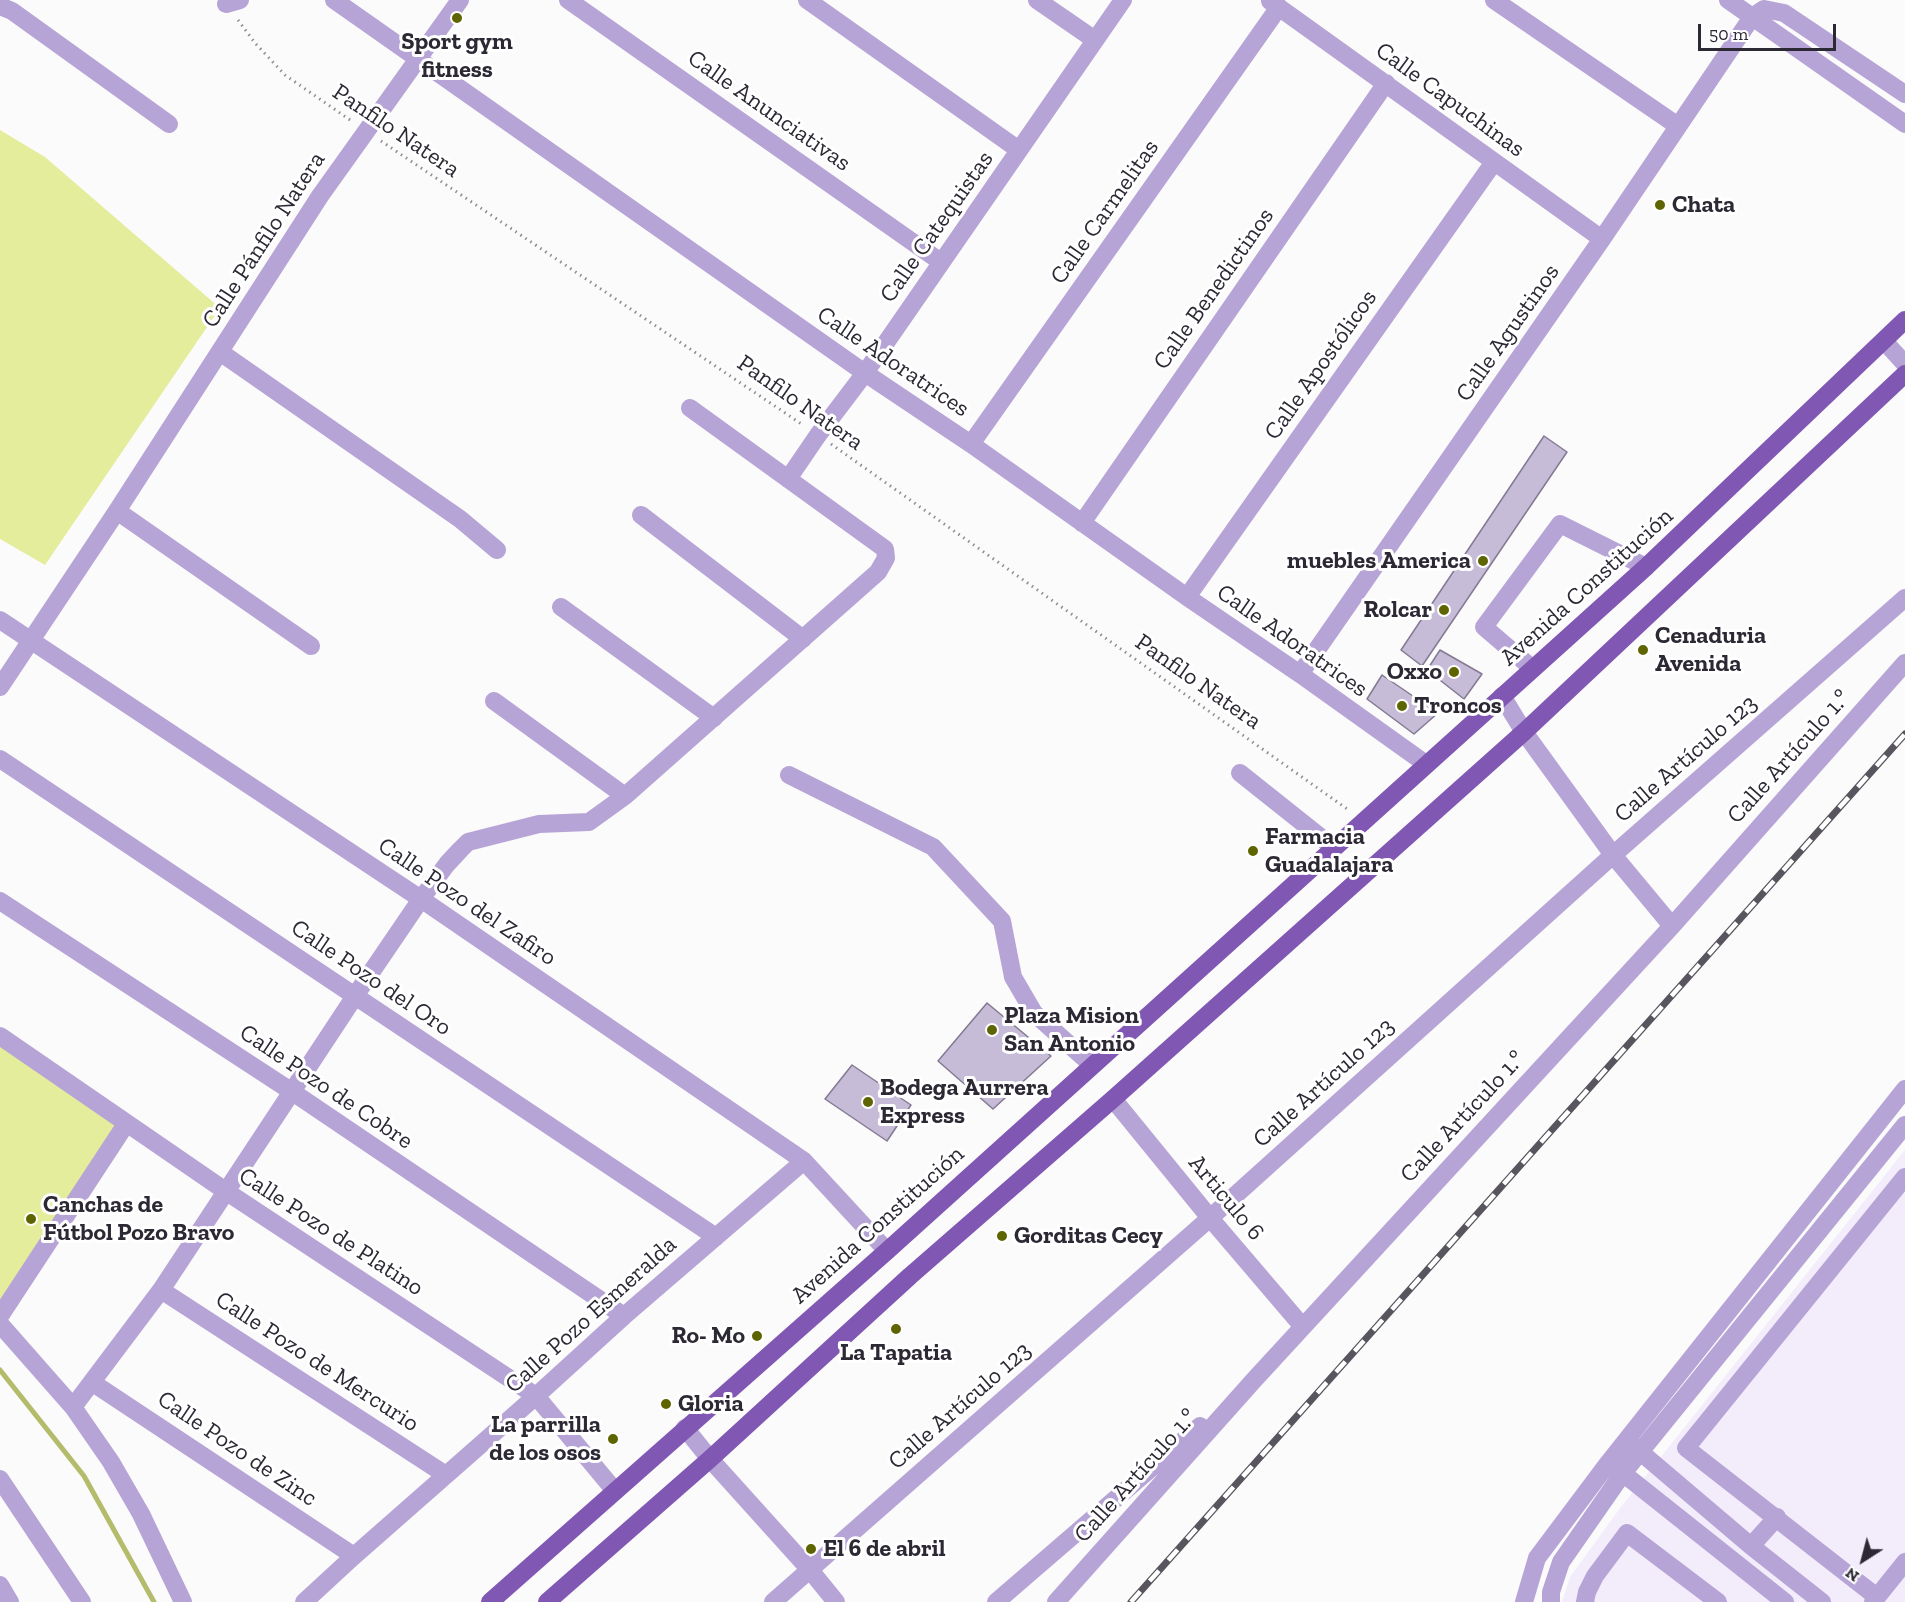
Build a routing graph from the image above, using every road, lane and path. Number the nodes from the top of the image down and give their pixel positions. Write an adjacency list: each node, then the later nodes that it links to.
1 (334, 0): 14 (street, Calle Adoratrices)
2 (460, 0): 14 (street, Calle Pánfilo Natera)
3 (568, 0): 24 (street, Calle Anunciativas)
4 (807, 0): 21 (street)
5 (1037, 0): 13 (street)
6 (1123, 0): 13 (street, Calle Catequistas)
7 (1494, 0): 19 (street)
8 (1728, 0): 12 (street)
9 (233, 2): 20 (path, Panfilo Natera)
10 (1274, 3): 15 (street, Calle Capuchinas); 33 (street, Calle Carmelitas)
11 (0, 6): 17 (street)
12 (1752, 16): 16 (street); 18 (street); 19 (street, Calle Agustinos)
13 (1095, 40): 21 (street, Calle Catequistas)
14 (419, 58): 20 (street, Calle Pánfilo Natera); 29 (street, Calle Adoratrices)
15 (1386, 83): 22 (street, Calle Capuchinas); 37 (street, Calle Benedictinos)
16 (1905, 94)
17 (169, 124)
18 (1905, 124)
19 (1678, 126): 23 (street, Calle Agustinos)
20 (366, 131): 27 (street, Calle Pánfilo Natera); 32 (path, Panfilo Natera)
21 (1019, 150): 24 (street, Calle Catequistas)
22 (1494, 162): 23 (street, Calle Capuchinas); 40 (street, Calle Apostólicos)
23 (1602, 239): 49 (street, Calle Agustinos)
24 (941, 262): 29 (street, Calle Catequistas)
25 (1905, 320): 26 (main road, Avenida Constitución)
26 (1884, 341): 28 (street); 39 (main road, Avenida Constitución)
27 (220, 352): 35 (street, Calle Pánfilo Natera); 38 (street)
28 (1905, 364)
29 (865, 373): 32 (street, Calle Catequistas); 33 (street, Calle Adoratrices)
30 (1905, 374): 54 (main road)
31 (690, 408): 34 (street)
32 (818, 435): 34 (street, Calle Catequistas); 60 (path, Panfilo Natera)
33 (970, 444): 37 (street, Calle Adoratrices)
34 (788, 479): 44 (street)
35 (117, 511): 45 (street, Calle Pánfilo Natera); 46 (street)
36 (641, 515): 44 (street)
37 (1082, 523): 40 (street, Calle Adoratrices)
38 (497, 550)
39 (1646, 567): 48 (main road, Avenida Constitución); 48 (street)
40 (1187, 597): 49 (street, Calle Adoratrices)
41 (1905, 598): 62 (street, Calle Artículo 123)
42 (561, 607): 53 (street)
43 (0, 620): 45 (street, Calle Pozo del Zafiro)
44 (804, 639): 53 (street)
45 (31, 641): 50 (street); 63 (street, Calle Pozo del Zafiro)
46 (311, 646)
47 (1905, 663): 65 (street, Calle Artículo 1.º)
48 (1533, 669): 51 (main road, Avenida Constitución)
49 (1300, 674): 56 (street, Calle Adoratrices)
50 (0, 687)
51 (1502, 696): 54 (street); 56 (main road, Avenida Constitución)
52 (494, 701): 59 (street)
53 (714, 718): 59 (street)
54 (1524, 732): 62 (street); 71 (main road)
55 (0, 759): 66 (street, Calle Pozo del Oro)
56 (1426, 764): 60 (main road, Avenida Constitución)
57 (1240, 773): 61 (street)
58 (789, 775): 68 (street)
59 (625, 796): 63 (street)
60 (1364, 820): 61 (main road, Avenida Constitución)
61 (1333, 847): 68 (main road, Avenida Constitución)
62 (1613, 855): 65 (street); 77 (street, Calle Artículo 123)
63 (421, 899): 66 (street); 74 (street, Calle Pozo del Zafiro)
64 (0, 901): 70 (street, Calle Pozo de Cobre)
65 (1672, 926): 84 (street, Calle Artículo 1.º)
66 (355, 996): 70 (street); 78 (street, Calle Pozo del Oro)
67 (0, 1036): 72 (street, Calle Pozo de Platino)
68 (1092, 1065): 79 (main road, Avenida Constitución)
69 (1905, 1089): 90 (street)
70 (291, 1091): 76 (street); 82 (street, Calle Pozo de Cobre)
71 (1113, 1099): 77 (street, Articulo 6); 92 (main road)
72 (126, 1124): 76 (street, Calle Pozo de Platino); 81 (street)
73 (1905, 1125): 91 (street)
74 (804, 1161): 78 (street, Calle Pozo Esmeralda); 79 (street, Calle Pozo del Zafiro)
75 (1905, 1177): 97 (street)
76 (227, 1192): 80 (street); 87 (street, Calle Pozo de Platino)
77 (1210, 1218): 84 (street, Articulo 6); 101 (street, Calle Artículo 123)
78 (716, 1237): 82 (street, Calle Pozo Esmeralda)
79 (887, 1251): 89 (main road, Avenida Constitución)
80 (161, 1290): 86 (street); 94 (street, Calle Pozo de Mercurio)
81 (0, 1316)
82 (624, 1316): 87 (street, Calle Pozo Esmeralda)
83 (0, 1324): 88 (street)
84 (1303, 1327): 85 (street, Calle Artículo 1.º)
85 (1254, 1380): 110 (street); 111 (street, Calle Artículo 1.º)
86 (93, 1383): 88 (street); 99 (street, Calle Pozo de Zinc)
87 (536, 1396): 94 (street, Calle Pozo Esmeralda); 96 (street, Calle Pozo de Platino)
88 (73, 1407): 104 (street)
89 (685, 1428): 92 (street); 96 (main road, Avenida Constitución)
90 (1626, 1440): 91 (street); 93 (street)
91 (1641, 1452): 93 (street); 98 (street)
92 (710, 1459): 101 (street); 107 (main road)
93 (1616, 1468): 112 (street); 113 (street); 116 (street)
94 (446, 1475): 99 (street, Calle Pozo Esmeralda)
95 (0, 1479): 103 (street)
96 (615, 1491): 106 (main road, Avenida Constitución)
97 (1777, 1517): 98 (street); 102 (street)
98 (1751, 1546): 117 (street)
99 (354, 1556): 105 (street, Calle Pozo Esmeralda)
100 (1905, 1562): 102 (street)
101 (810, 1570): 108 (street, Calle Artículo 123); 109 (street)
102 (1875, 1599)
103 (82, 1602)
104 (183, 1602)
105 (304, 1602)
106 (490, 1602)
107 (547, 1602)
108 (773, 1602)
109 (836, 1602)
110 (996, 1602)
111 (1056, 1602)
112 (1524, 1602)
113 (1551, 1602)
114 (1585, 1602): 115 (street)
115 (1718, 1602)
116 (1785, 1602)
117 (1822, 1602)

